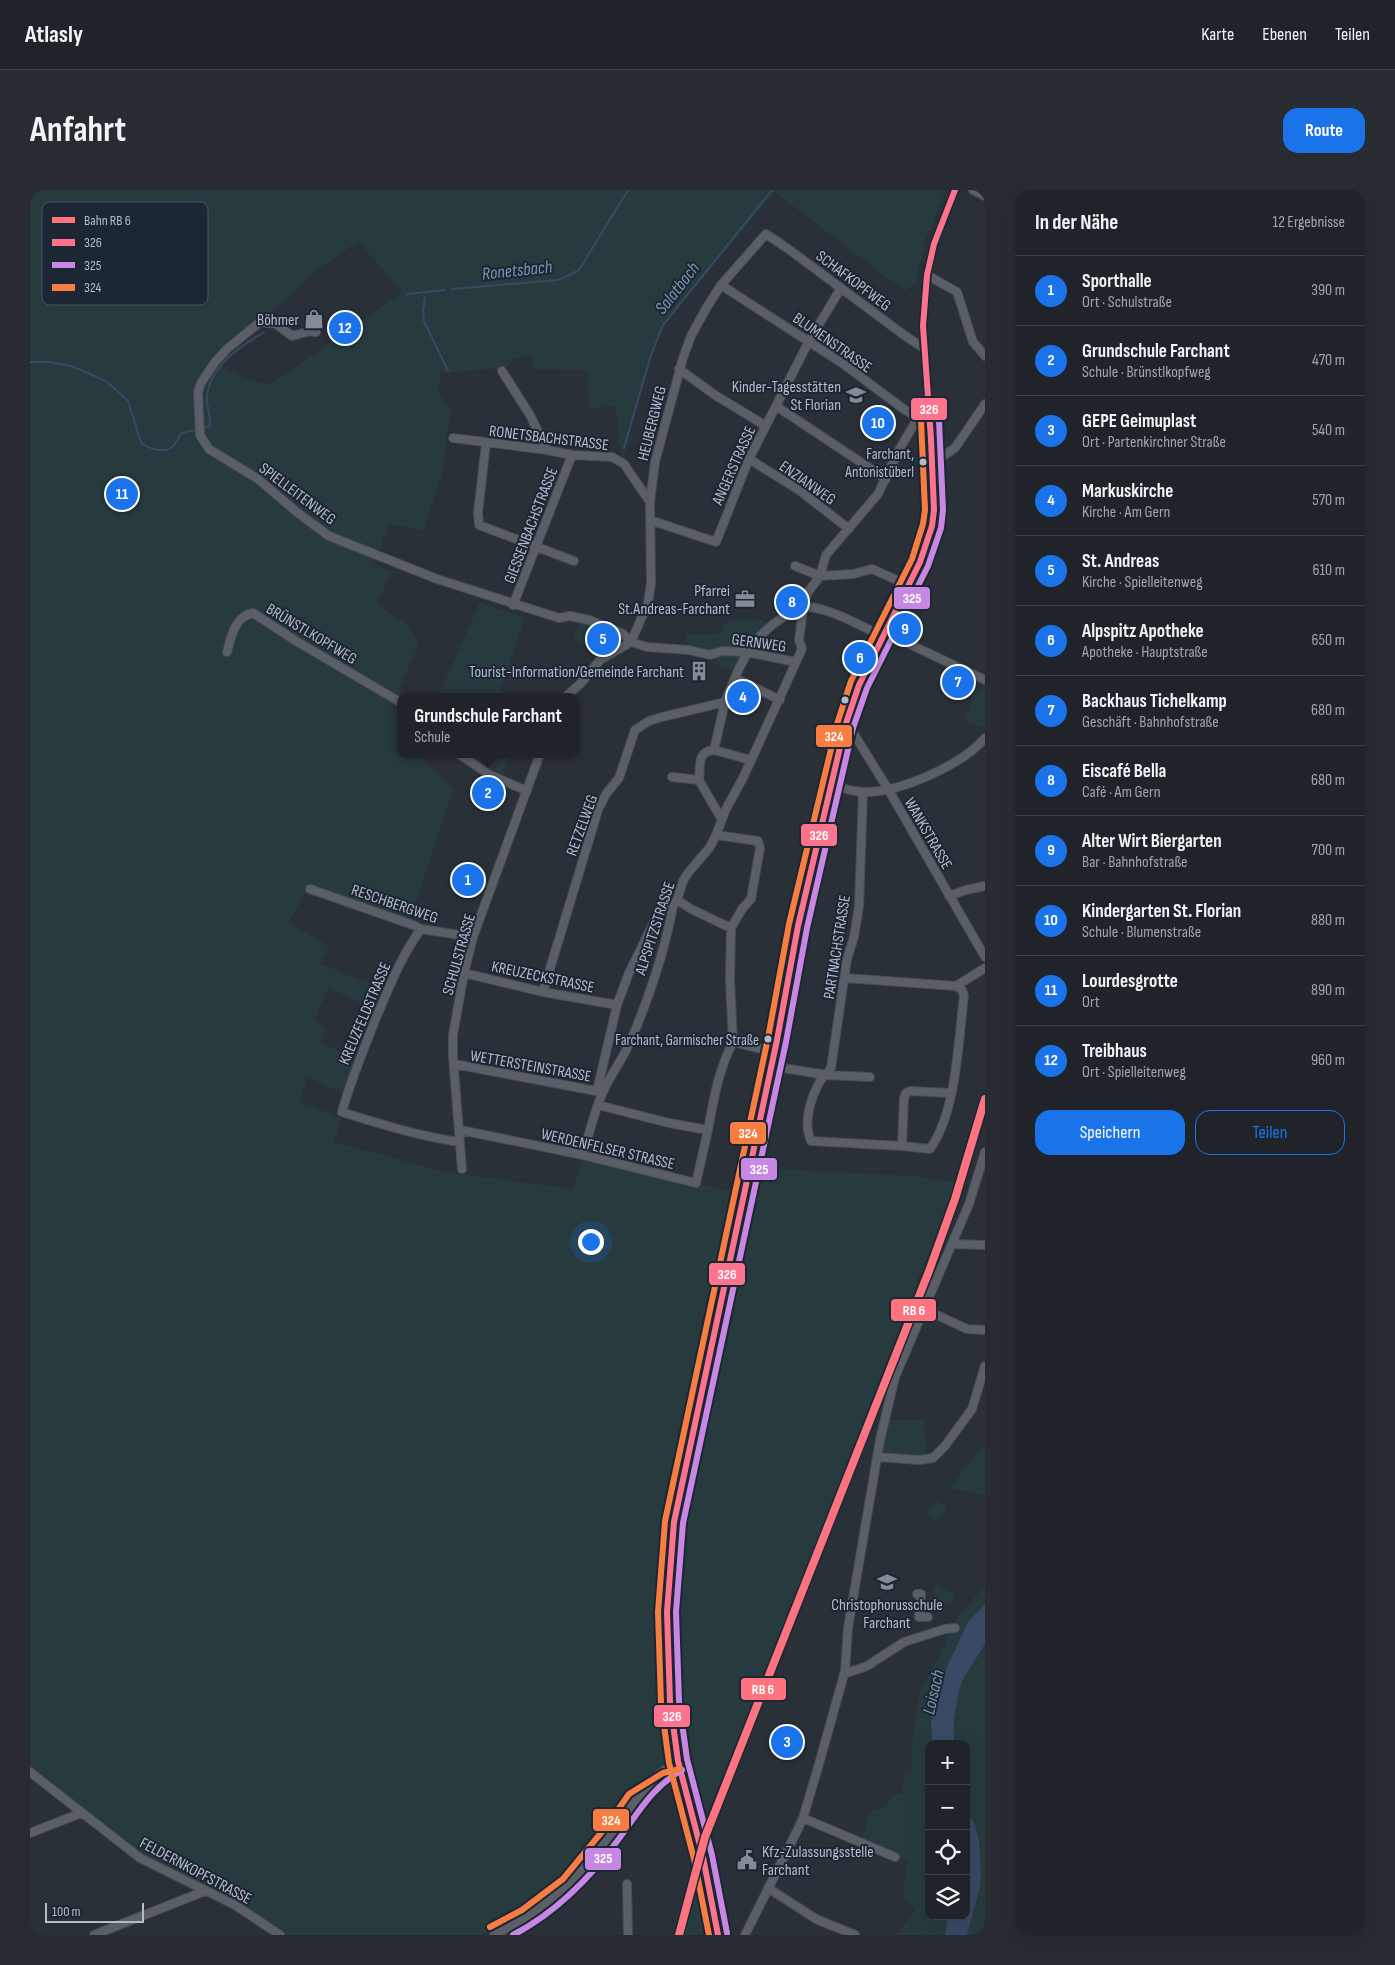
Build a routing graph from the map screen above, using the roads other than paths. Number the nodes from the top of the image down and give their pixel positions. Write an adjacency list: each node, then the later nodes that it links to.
1 (955, 190): 5 (street)
2 (973, 190): 3 (street)
3 (985, 196)
4 (766, 234): 6 (street, HEUBERGWEG); 7 (street, SCHAFKOPFWEG)
5 (927, 275): 10 (street); 11 (street)
6 (721, 285): 9 (street, BLUMENSTRASSE); 12 (street, HEUBERGWEG)
7 (842, 288): 9 (street, ANGERSTRASSE); 10 (street, SCHAFKOPFWEG)
8 (316, 332): 34 (street, SPIELLEITENWEG)
9 (810, 341): 15 (street, ANGERSTRASSE); 16 (street, BLUMENSTRASSE)
10 (925, 349): 17 (street)
11 (985, 356)
12 (679, 369): 18 (street); 26 (street, HEUBERGWEG)
13 (502, 371): 21 (street)
14 (985, 404): 23 (street)
15 (776, 406): 18 (street, ANGERSTRASSE); 25 (street)
16 (918, 418): 17 (street, BLUMENSTRASSE); 25 (street, ALPSPITZSTRASSE)
17 (930, 420): 23 (street)
18 (766, 426): 24 (street, ANGERSTRASSE)
19 (453, 438): 20 (street, RONETSBACHSTRASSE)
20 (486, 443): 21 (street, RONETSBACHSTRASSE); 29 (street)
21 (547, 450): 22 (street, RONETSBACHSTRASSE)
22 (572, 456): 26 (street, RONETSBACHSTRASSE); 29 (street, GIESSENBACHSTRASSE)
23 (931, 457): 33 (street)
24 (749, 459): 27 (street, ANGERSTRASSE); 28 (street, ENZIANWEG)
25 (886, 479): 28 (street, ALPSPITZSTRASSE)
26 (650, 502): 27 (street, HEUBERGWEG)
27 (650, 520): 37 (street, HEUBERGWEG)
28 (849, 529): 32 (street, ALPSPITZSTRASSE)
29 (536, 546): 30 (street); 34 (street, GIESSENBACHSTRASSE)
30 (574, 560)
31 (795, 566): 32 (street)
32 (820, 576): 33 (street); 35 (street, ALPSPITZSTRASSE)
33 (908, 585): 36 (street)
34 (513, 605): 37 (street, SPIELLEITENWEG)
35 (805, 607): 36 (street); 39 (street); 40 (street, ALPSPITZSTRASSE)
36 (883, 634): 42 (street); 47 (street)
37 (631, 642): 39 (street, GERNWEG); 43 (street)
38 (227, 652): 44 (street, BRÜNSTLKOPFWEG)
39 (747, 652): 40 (street, GERNWEG); 41 (street)
40 (796, 662): 45 (street, ALPSPITZSTRASSE)
41 (735, 678): 45 (street); 46 (street)
42 (985, 680)
43 (570, 693)
44 (397, 700)
45 (780, 700): 52 (street, ALPSPITZSTRASSE)
46 (725, 702): 49 (street); 73 (street, RETZELWEG)
47 (845, 726): 55 (street); 56 (street, WANKSTRASSE)
48 (985, 738): 56 (street)
49 (714, 750): 52 (street); 54 (street)
50 (465, 758): 57 (street)
51 (539, 758): 57 (street, SCHULSTRASSE)
52 (751, 760): 59 (street, ALPSPITZSTRASSE)
53 (672, 777): 54 (street)
54 (699, 780): 59 (street)
55 (830, 785): 58 (street); 76 (street)
56 (888, 789): 58 (street); 63 (street, WANKSTRASSE)
57 (527, 791): 67 (street, SCHULSTRASSE)
58 (863, 792): 71 (street, PARTNACHSTRASSE)
59 (722, 820): 60 (street, ALPSPITZSTRASSE)
60 (716, 835): 64 (street, ALPSPITZSTRASSE); 65 (street)
61 (985, 886): 63 (street)
62 (310, 889): 66 (street, RESCHBERGWEG)
63 (949, 896): 68 (street, WANKSTRASSE)
64 (675, 903): 65 (street); 74 (street); 81 (street, ALPSPITZSTRASSE)
65 (731, 928): 75 (street)
66 (421, 929): 67 (street, RESCHBERGWEG); 86 (street, KREUZFELDSTRASSE)
67 (473, 937): 70 (street, SCHULSTRASSE)
68 (985, 957)
69 (985, 968): 72 (street)
70 (464, 973): 73 (street, KREUZECKSTRASSE); 77 (street, SCHULSTRASSE)
71 (845, 978): 72 (street); 79 (street, PARTNACHSTRASSE)
72 (956, 986): 82 (street)
73 (543, 992): 74 (street, KREUZECKSTRASSE)
74 (616, 1006): 81 (street)
75 (732, 1042): 76 (street); 85 (street)
76 (774, 1052): 78 (street)
77 (454, 1064): 81 (street, WETTERSTEINSTRASSE); 84 (street, SCHULSTRASSE)
78 (771, 1066): 79 (street); 101 (street)
79 (827, 1075): 80 (street); 87 (street, PARTNACHSTRASSE)
80 (870, 1076)
81 (600, 1092): 83 (street, ALPSPITZSTRASSE)
82 (951, 1093): 87 (street); 87 (street)
83 (598, 1105): 85 (street, WETTERSTEINSTRASSE); 89 (street, ALPSPITZSTRASSE)
84 (460, 1130): 86 (street, SCHULSTRASSE); 89 (street, WERDENFELSER STRASSE)
85 (708, 1130): 89 (street, WERDENFELSER STRASSE)
86 (459, 1142): 90 (street, SCHULSTRASSE)
87 (902, 1146)
88 (985, 1152): 91 (street)
89 (583, 1154)
90 (462, 1169)
91 (952, 1244): 92 (street); 93 (street)
92 (985, 1245)
93 (924, 1309): 94 (street); 96 (street)
94 (985, 1330)
95 (985, 1366): 96 (street)
96 (877, 1457): 100 (street)
97 (917, 1594): 98 (street)
98 (928, 1617)
99 (955, 1628): 100 (street)
100 (844, 1674): 106 (street)
101 (678, 1762): 103 (street); 104 (street)
102 (30, 1772): 105 (street, FELDERNKOPFSTRASSE)
103 (682, 1778): 104 (street); 117 (street)
104 (634, 1800): 115 (street)
105 (81, 1813): 107 (street); 111 (street, FELDERNKOPFSTRASSE)
106 (803, 1818): 108 (street); 110 (street)
107 (30, 1833)
108 (895, 1857)
109 (627, 1884): 116 (street)
110 (768, 1888): 112 (street); 118 (street)
111 (205, 1891): 113 (street); 114 (street, FELDERNKOPFSTRASSE)
112 (744, 1934)
113 (94, 1935)
114 (280, 1935)
115 (494, 1935)
116 (628, 1935)
117 (718, 1935)
118 (855, 1935)

